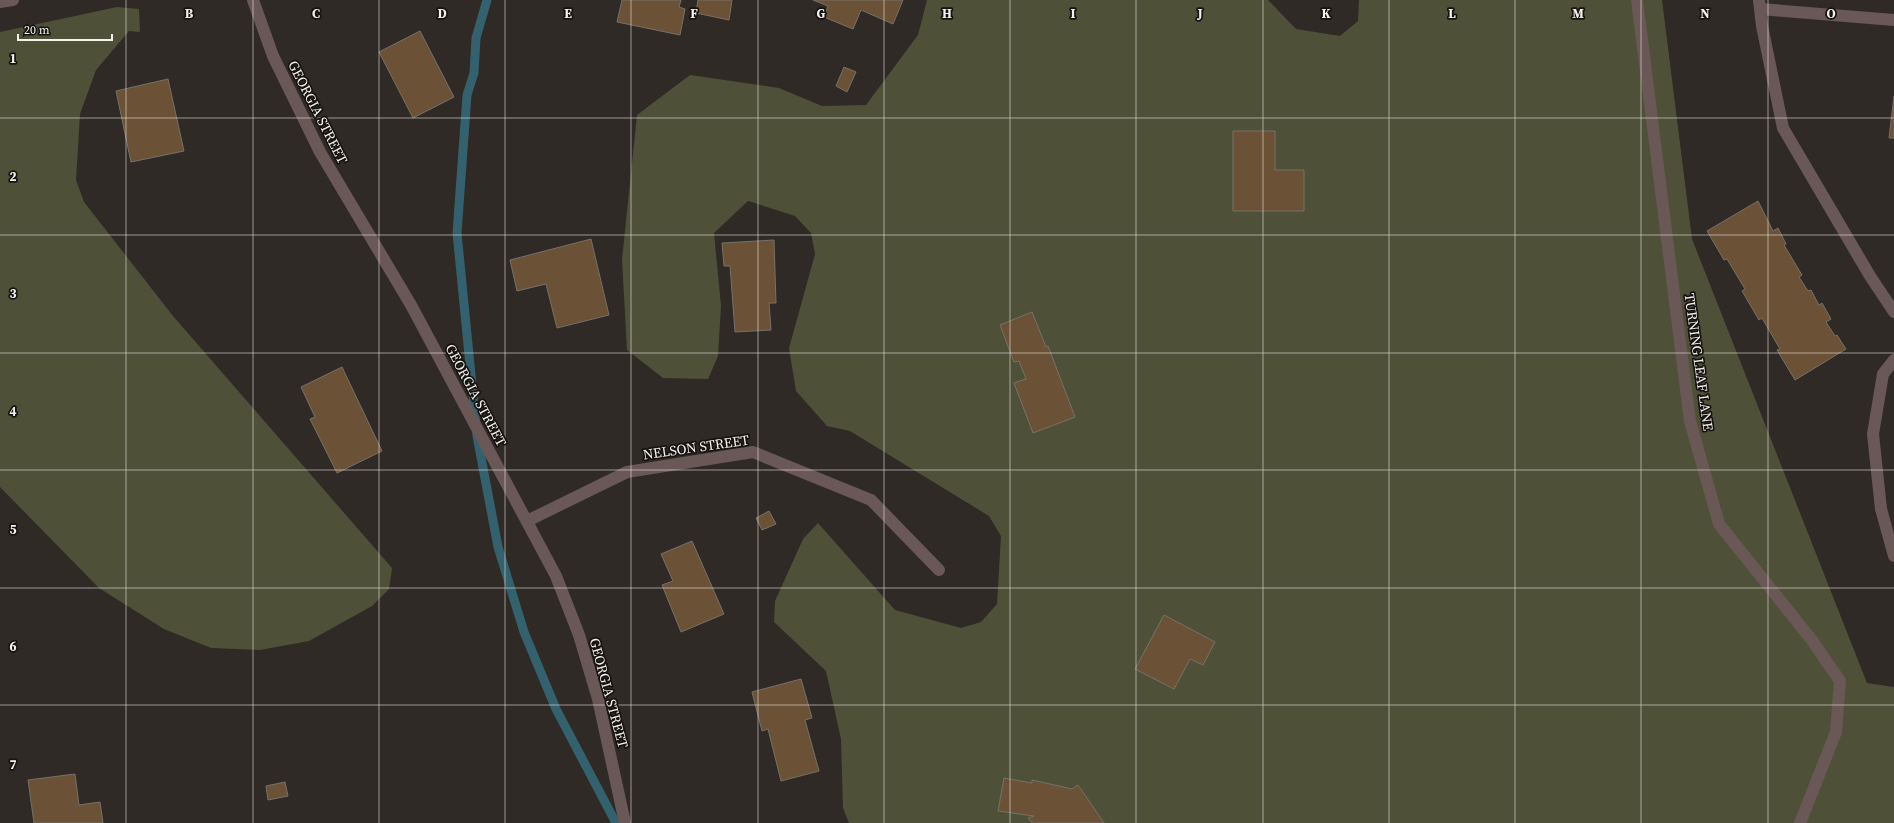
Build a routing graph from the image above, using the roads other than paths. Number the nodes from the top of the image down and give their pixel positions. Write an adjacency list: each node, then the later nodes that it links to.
1 (13, 0): 4 (street)
2 (254, 0): 9 (street, GEORGIA STREET)
3 (1637, 0): 13 (street, TURNING LEAF LANE)
4 (0, 2)
5 (1760, 4): 6 (street); 7 (street)
6 (1894, 20)
7 (1894, 312)
8 (1894, 360): 10 (street)
9 (527, 522): 11 (street, NELSON STREET); 12 (street, GEORGIA STREET)
10 (1894, 556)
11 (939, 570)
12 (625, 823)
13 (1800, 823)

